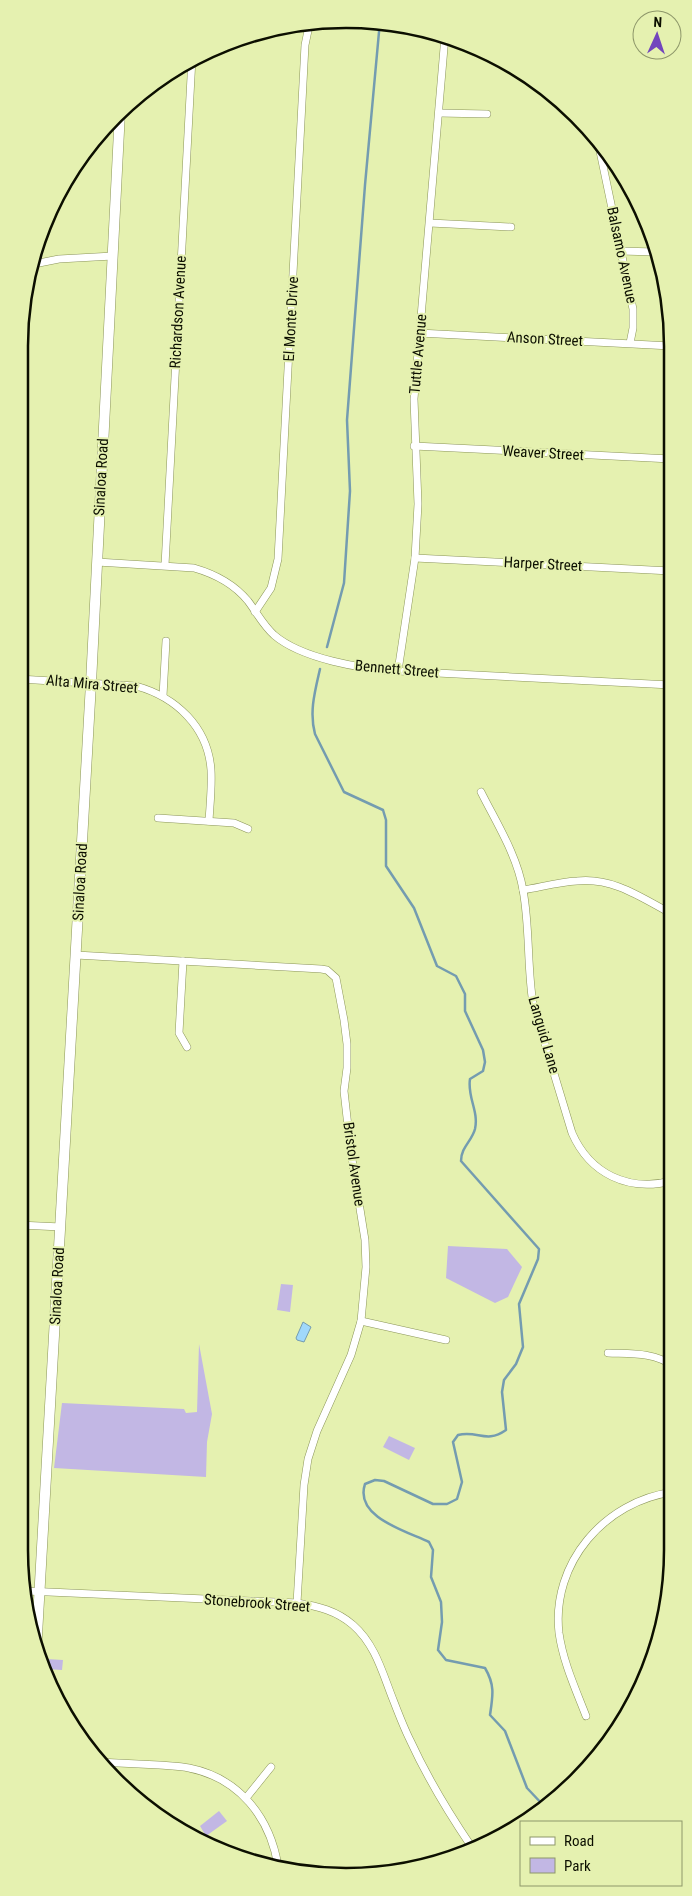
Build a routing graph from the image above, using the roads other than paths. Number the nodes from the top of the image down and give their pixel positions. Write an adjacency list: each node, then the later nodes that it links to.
1 (308, 30): 23 (street, El Monte Drive)
2 (444, 43): 4 (street, Tuttle Avenue)
3 (191, 68): 21 (street, Richardson Avenue)
4 (439, 113): 5 (street); 8 (street, Tuttle Avenue)
5 (487, 114)
6 (119, 123): 12 (street, Sinaloa Road)
7 (601, 154): 10 (street, Balsamo Avenue)
8 (430, 223): 9 (street); 14 (street, Tuttle Avenue)
9 (511, 227)
10 (621, 251): 11 (street); 15 (street, Balsamo Avenue)
11 (650, 252)
12 (113, 256): 13 (street); 20 (street, Sinaloa Road)
13 (38, 263)
14 (419, 332): 15 (street, Anson Street); 17 (street, Tuttle Avenue)
15 (630, 344): 16 (street, Anson Street)
16 (664, 346)
17 (414, 446): 18 (street, Weaver Street); 19 (street, Tuttle Avenue)
18 (664, 460)
19 (414, 558): 22 (street, Harper Street); 25 (street, Tuttle Avenue)
20 (97, 562): 21 (street, Bennett Street); 27 (street, Sinaloa Road)
21 (165, 565): 23 (street, Bennett Street)
22 (664, 571)
23 (255, 612): 25 (street, Bennett Street)
24 (166, 641): 29 (street)
25 (398, 671): 28 (street, Bennett Street)
26 (28, 680): 27 (street, Alta Mira Street)
27 (91, 683): 29 (street, Alta Mira Street); 36 (street, Sinaloa Road)
28 (664, 685)
29 (164, 696): 32 (street, Alta Mira Street)
30 (481, 792): 34 (street, Languid Lane)
31 (158, 818): 32 (street)
32 (209, 821): 33 (street)
33 (248, 829)
34 (523, 890): 35 (street); 39 (street, Languid Lane)
35 (664, 910)
36 (76, 955): 37 (street, Bristol Avenue); 41 (street, Sinaloa Road)
37 (183, 961): 38 (street); 42 (street, Bristol Avenue)
38 (187, 1048)
39 (664, 1183)
40 (28, 1225): 41 (street)
41 (61, 1227): 48 (street, Sinaloa Road)
42 (361, 1321): 43 (street); 49 (street, Bristol Avenue)
43 (446, 1340)
44 (608, 1353): 45 (street)
45 (664, 1361)
46 (664, 1494): 51 (street)
47 (30, 1591): 48 (street, Stonebrook Street)
48 (39, 1592): 49 (street, Stonebrook Street); 50 (street, Sinaloa Road)
49 (297, 1603): 55 (street, Stonebrook Street)
50 (37, 1628)
51 (586, 1716)
52 (109, 1763): 54 (street)
53 (271, 1767): 54 (street)
54 (246, 1798): 56 (street)
55 (469, 1843)
56 (277, 1861)

